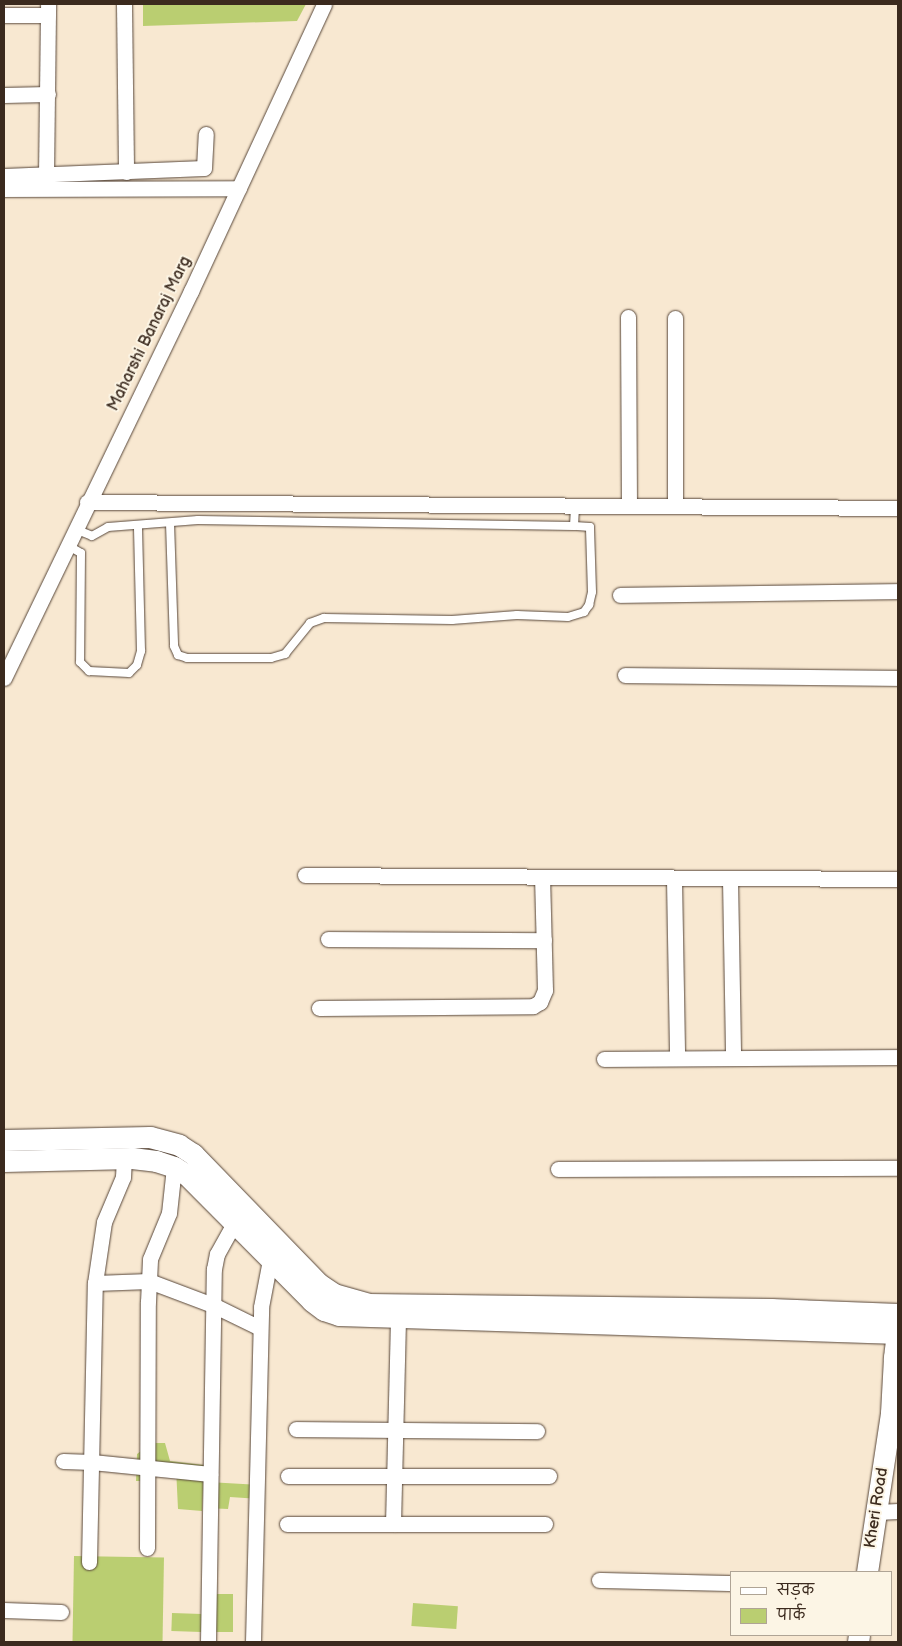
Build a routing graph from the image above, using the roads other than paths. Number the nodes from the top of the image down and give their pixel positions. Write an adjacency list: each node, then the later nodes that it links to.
1 (124, 4): 8 (street)
2 (324, 4): 11 (street, Maharshi Banaraj Marg)
3 (48, 10): 4 (street); 5 (street)
4 (4, 15)
5 (48, 94): 6 (street); 10 (street)
6 (4, 96)
7 (206, 134): 8 (street)
8 (126, 172): 10 (street)
9 (4, 176): 10 (street)
10 (46, 176)
11 (239, 188): 12 (street); 15 (street, Maharshi Banaraj Marg)
12 (4, 190)
13 (628, 318): 17 (street)
14 (675, 318): 18 (street)
15 (87, 502): 16 (street); 23 (street, Maharshi Banaraj Marg)
16 (575, 506): 17 (street); 22 (lane)
17 (629, 506): 18 (street)
18 (675, 506): 19 (street)
19 (898, 508)
20 (170, 523): 21 (lane); 22 (lane); 22 (lane)
21 (138, 525): 23 (lane); 24 (lane)
22 (577, 527)
23 (74, 529): 24 (street, Maharshi Banaraj Marg)
24 (67, 545): 28 (street, Maharshi Banaraj Marg)
25 (898, 591): 26 (street)
26 (620, 595)
27 (625, 675): 29 (street)
28 (4, 678)
29 (898, 678)
30 (305, 875): 31 (street)
31 (542, 878): 32 (street); 36 (street)
32 (674, 879): 33 (street); 38 (street)
33 (730, 879): 34 (street); 39 (street)
34 (898, 879)
35 (328, 939): 36 (street)
36 (544, 940): 37 (street)
37 (319, 1008)
38 (677, 1058): 39 (street); 41 (street)
39 (733, 1058): 40 (street)
40 (898, 1058)
41 (604, 1059)
42 (4, 1140): 54 (street)
43 (124, 1158): 44 (street); 45 (street); 51 (street)
44 (4, 1161)
45 (174, 1167): 48 (street); 50 (street)
46 (898, 1168): 47 (street)
47 (558, 1169)
48 (234, 1223): 49 (street); 52 (street)
49 (270, 1260): 53 (street); 55 (street)
50 (149, 1281): 51 (street); 52 (street); 63 (street)
51 (95, 1283): 62 (street)
52 (213, 1305): 55 (street); 64 (street)
53 (398, 1319): 54 (street); 59 (street)
54 (898, 1326): 56 (street, Kheri Road)
55 (260, 1328): 81 (street)
56 (896, 1367): 57 (street, Kheri Road)
57 (895, 1413): 68 (street, Kheri Road)
58 (296, 1429): 59 (street)
59 (395, 1430): 60 (street); 65 (street)
60 (537, 1431)
61 (63, 1461): 62 (street)
62 (92, 1462): 63 (street); 74 (street)
63 (147, 1468): 64 (street); 73 (street)
64 (210, 1474): 80 (street)
65 (394, 1475): 66 (street); 67 (street); 71 (street)
66 (288, 1476)
67 (549, 1476)
68 (876, 1512): 69 (street); 75 (street, Kheri Road)
69 (898, 1512)
70 (287, 1524): 71 (street)
71 (393, 1524): 72 (street)
72 (545, 1524)
73 (147, 1548)
74 (90, 1562)
75 (868, 1571)
76 (599, 1580): 77 (street)
77 (730, 1583)
78 (4, 1610): 79 (street)
79 (61, 1612)
80 (208, 1642)
81 (254, 1642)

